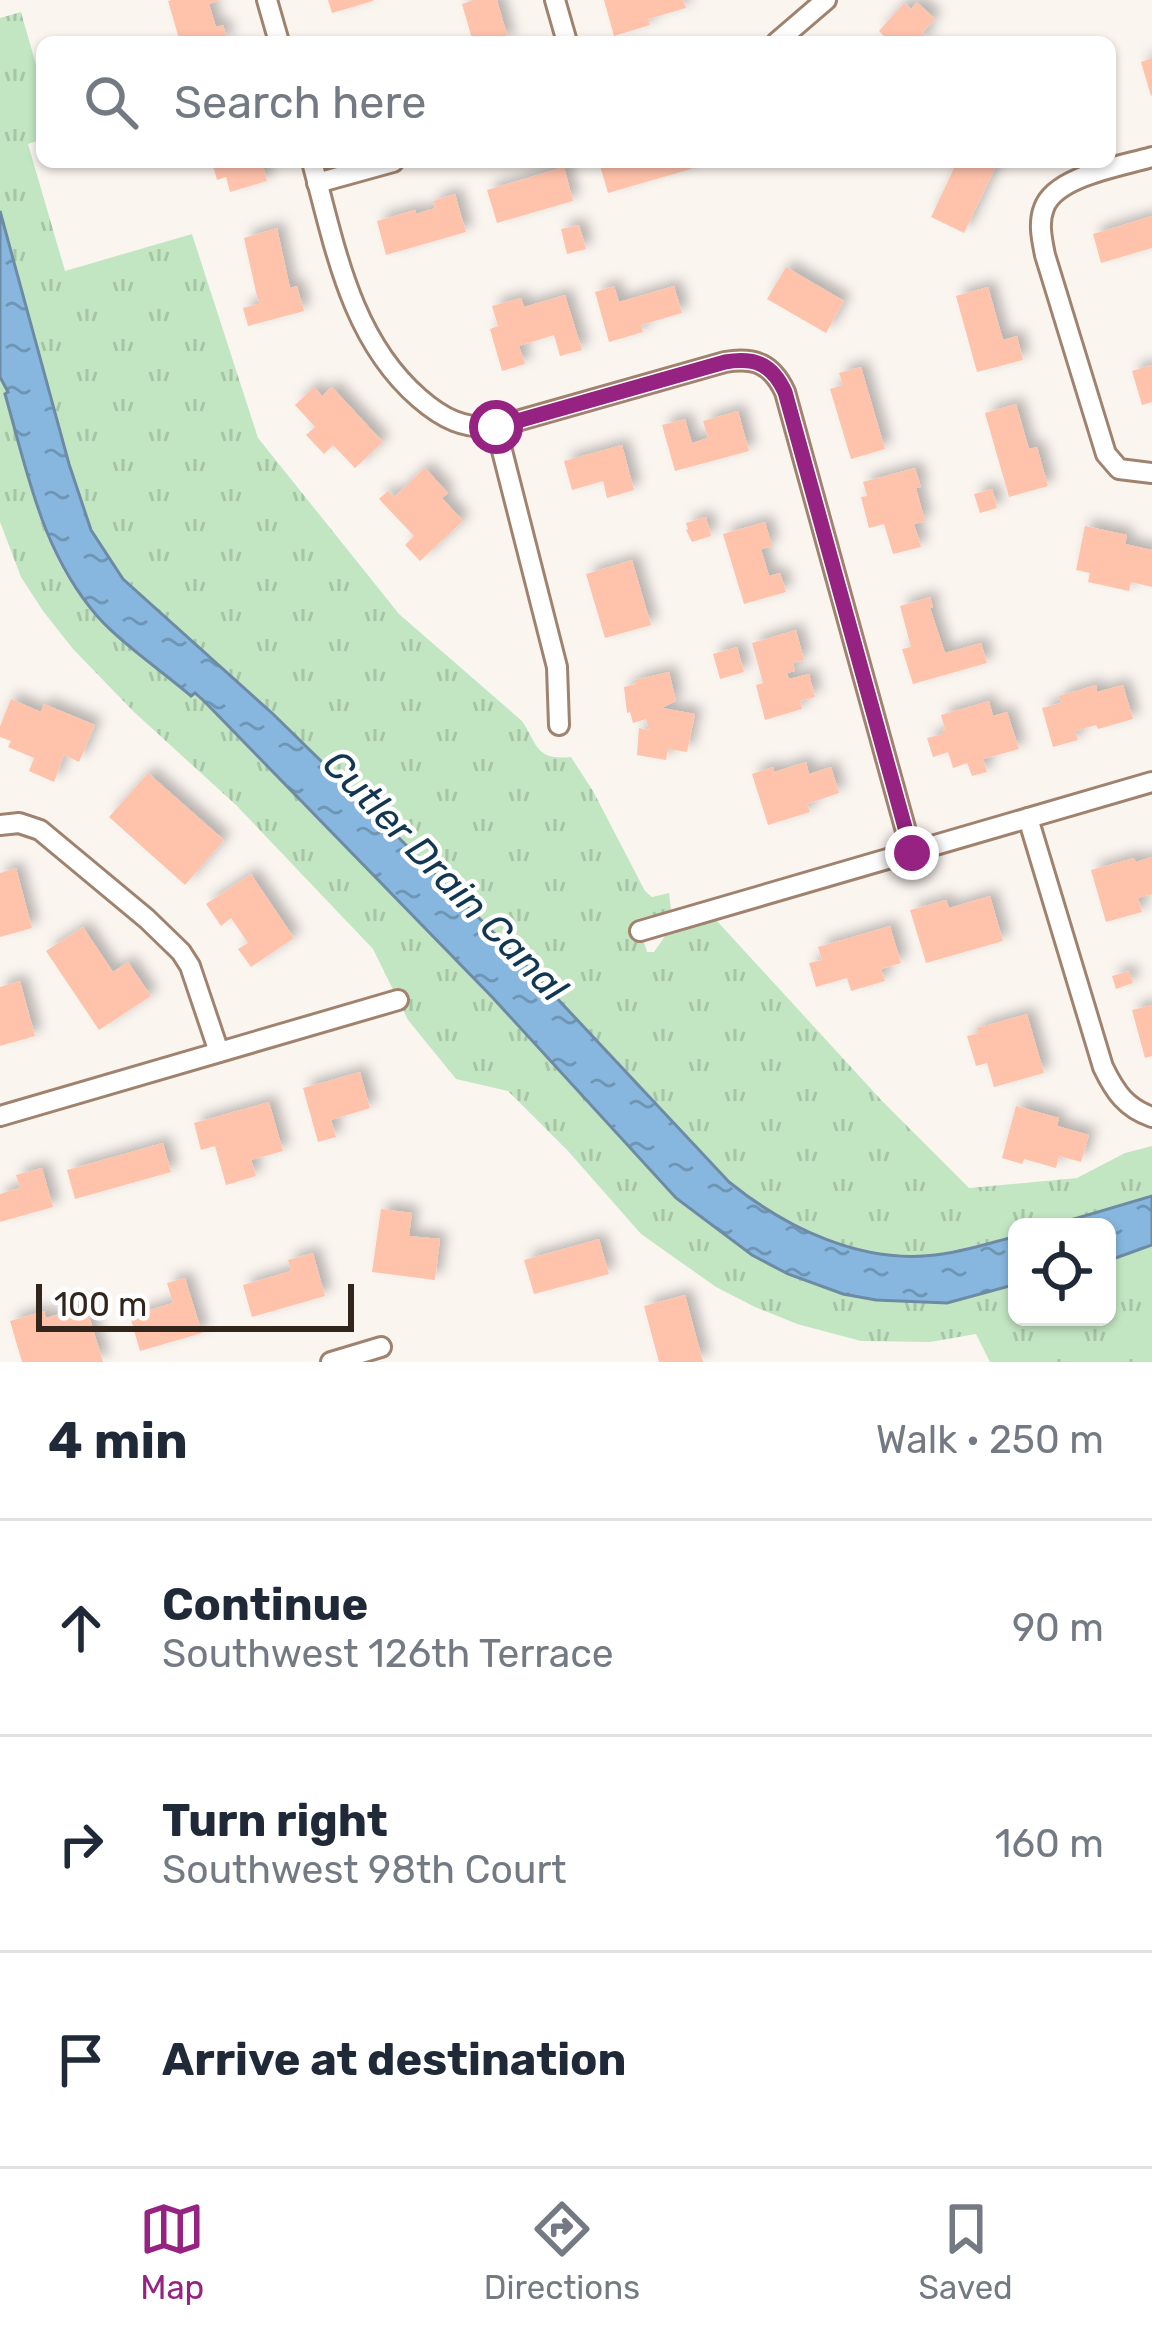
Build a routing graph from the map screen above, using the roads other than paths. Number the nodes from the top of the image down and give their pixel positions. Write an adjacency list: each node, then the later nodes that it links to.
1 (267, 0): 4 (street)
2 (555, 0): 5 (street)
3 (826, 0): 6 (street)
4 (277, 36)
5 (565, 36)
6 (784, 36)
7 (1152, 157): 12 (street)
8 (313, 168): 10 (street)
9 (371, 168): 10 (street)
10 (317, 183): 11 (street)
11 (496, 427): 13 (street); 17 (street)
12 (1152, 473)
13 (560, 725)
14 (1152, 782): 15 (street)
15 (1028, 818): 17 (street); 22 (street)
16 (0, 825): 20 (street)
17 (912, 853): 18 (street)
18 (640, 931)
19 (398, 1000): 20 (street)
20 (219, 1052): 21 (street)
21 (0, 1116)
22 (1152, 1117)
23 (381, 1348): 24 (street)
24 (331, 1362)

